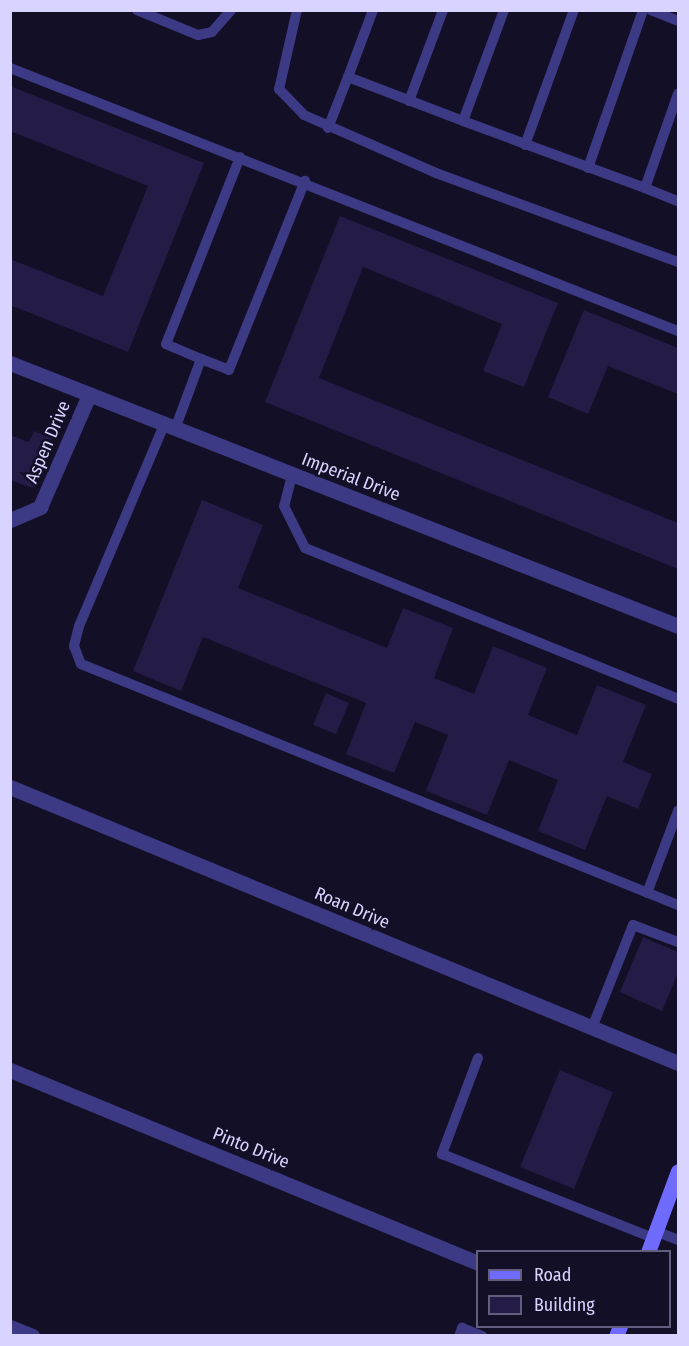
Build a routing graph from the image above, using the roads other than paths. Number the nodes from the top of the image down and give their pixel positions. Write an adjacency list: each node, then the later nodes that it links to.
1 (137, 10): 10 (lane)
2 (231, 10): 10 (lane)
3 (297, 10): 17 (lane)
4 (373, 10): 13 (lane)
5 (443, 10): 15 (lane)
6 (504, 10): 16 (lane)
7 (574, 10): 18 (lane)
8 (644, 10): 20 (lane)
9 (651, 10): 11 (lane)
10 (159, 15)
11 (678, 21)
12 (10, 69): 19 (lane)
13 (348, 77): 15 (lane); 17 (lane)
14 (678, 94): 22 (lane)
15 (409, 101): 16 (lane)
16 (463, 121): 18 (lane)
17 (328, 128): 24 (lane)
18 (525, 145): 20 (lane)
19 (240, 157): 21 (lane); 26 (lane)
20 (588, 168): 22 (lane)
21 (305, 181): 25 (lane); 26 (lane)
22 (645, 188): 23 (lane)
23 (678, 201)
24 (678, 262)
25 (678, 331)
26 (201, 359): 29 (lane)
27 (10, 363): 28 (street, Imperial Drive)
28 (89, 394): 29 (street, Imperial Drive); 31 (street, Aspen Drive)
29 (170, 427): 30 (street, Imperial Drive); 36 (lane)
30 (292, 475): 32 (street, Imperial Drive); 33 (lane)
31 (10, 520)
32 (678, 626)
33 (678, 699)
34 (10, 787): 39 (street, Roan Drive)
35 (678, 811): 36 (lane)
36 (647, 893): 37 (lane)
37 (678, 905)
38 (678, 942): 39 (lane)
39 (592, 1028): 41 (street, Roan Drive)
40 (478, 1058): 44 (lane)
41 (678, 1063)
42 (10, 1070): 46 (street, Pinto Drive)
43 (678, 1171): 44 (main road)
44 (652, 1240): 45 (lane)
45 (678, 1240)
46 (476, 1263)
47 (10, 1327): 48 (street)
48 (32, 1335)
49 (459, 1335): 50 (lane)
50 (482, 1335)

